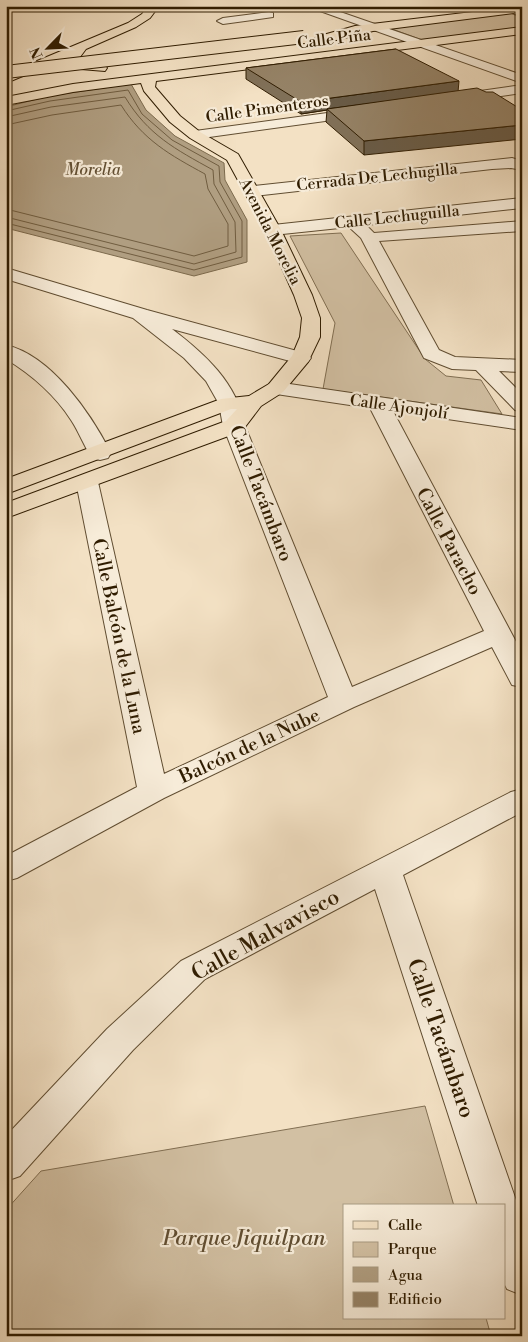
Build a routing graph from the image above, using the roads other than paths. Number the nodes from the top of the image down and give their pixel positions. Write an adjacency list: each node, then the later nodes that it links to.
1 (154, 6): 13 (main road)
2 (236, 6): 7 (street)
3 (311, 6): 8 (street)
4 (514, 10): 8 (main road, Calle Piña)
5 (269, 15): 7 (street)
6 (118, 18): 12 (main road)
7 (250, 18): 10 (street)
8 (372, 28): 11 (street); 13 (main road); 18 (main road, bridge)
9 (522, 30): 11 (main road, Calle Piña)
10 (231, 34)
11 (419, 44): 17 (street); 19 (main road, Calle Piña)
12 (48, 48)
13 (82, 48): 21 (main road)
14 (23, 57): 16 (main road)
15 (514, 61): 17 (street)
16 (6, 64)
17 (481, 65): 20 (street)
18 (6, 72)
19 (151, 78): 24 (main road, Calle Piña); 27 (main road, Avenida Morelia)
20 (522, 78)
21 (6, 79)
22 (522, 89): 23 (street)
23 (445, 100)
24 (6, 101)
25 (377, 110): 26 (street, Calle Pimenteros)
26 (231, 131): 27 (street, Calle Pimenteros); 28 (street)
27 (195, 135): 28 (main road, Avenida Morelia)
28 (233, 157): 30 (main road, Avenida Morelia)
29 (522, 166): 30 (street, Cerrada De Lechugilla)
30 (253, 190): 34 (main road, Avenida Morelia)
31 (522, 204): 32 (street, Calle Lechuguilla)
32 (352, 220): 34 (street, Calle Lechuguilla); 35 (street)
33 (522, 226): 35 (street, Calle Lechuguilla)
34 (273, 230): 39 (main road, Avenida Morelia)
35 (368, 236): 40 (street)
36 (6, 273): 37 (street, Calle Tacámbaro)
37 (140, 314): 39 (street, Calle Tacámbaro); 45 (street, Calle Tacámbaro)
38 (6, 351): 49 (street)
39 (301, 358): 42 (main road, Avenida Morelia)
40 (483, 366): 41 (street); 46 (street)
41 (522, 366)
42 (276, 388): 43 (main road, Avenida Morelia); 44 (street, Calle Ajonjolí)
43 (254, 402): 45 (main road, Avenida Morelia); 48 (main road, Avenida Morelia)
44 (378, 403): 47 (street, Calle Ajonjolí); 53 (street, Calle Paracho)
45 (228, 404): 48 (street, Calle Tacámbaro); 49 (main road, Avenida Morelia)
46 (522, 406)
47 (522, 424)
48 (234, 426): 50 (main road, Avenida Morelia); 55 (street, Calle Tacámbaro)
49 (100, 453): 51 (main road, Avenida Morelia)
50 (87, 482): 52 (main road, Avenida Morelia); 56 (street, Calle Balcón de la Luna)
51 (6, 487)
52 (6, 511)
53 (498, 634): 54 (street, Calle Paracho); 55 (street, Balcón de la Nube)
54 (522, 679)
55 (344, 701): 56 (street, Balcón de la Nube)
56 (152, 791): 58 (street, Balcón de la Nube)
57 (522, 799): 59 (street, Calle Malvavisco)
58 (6, 870)
59 (385, 870): 60 (street, Calle Malvavisco); 61 (street, Calle Tacámbaro)
60 (6, 1164)
61 (497, 1204)
62 (506, 1229): 63 (street)
63 (522, 1275)

